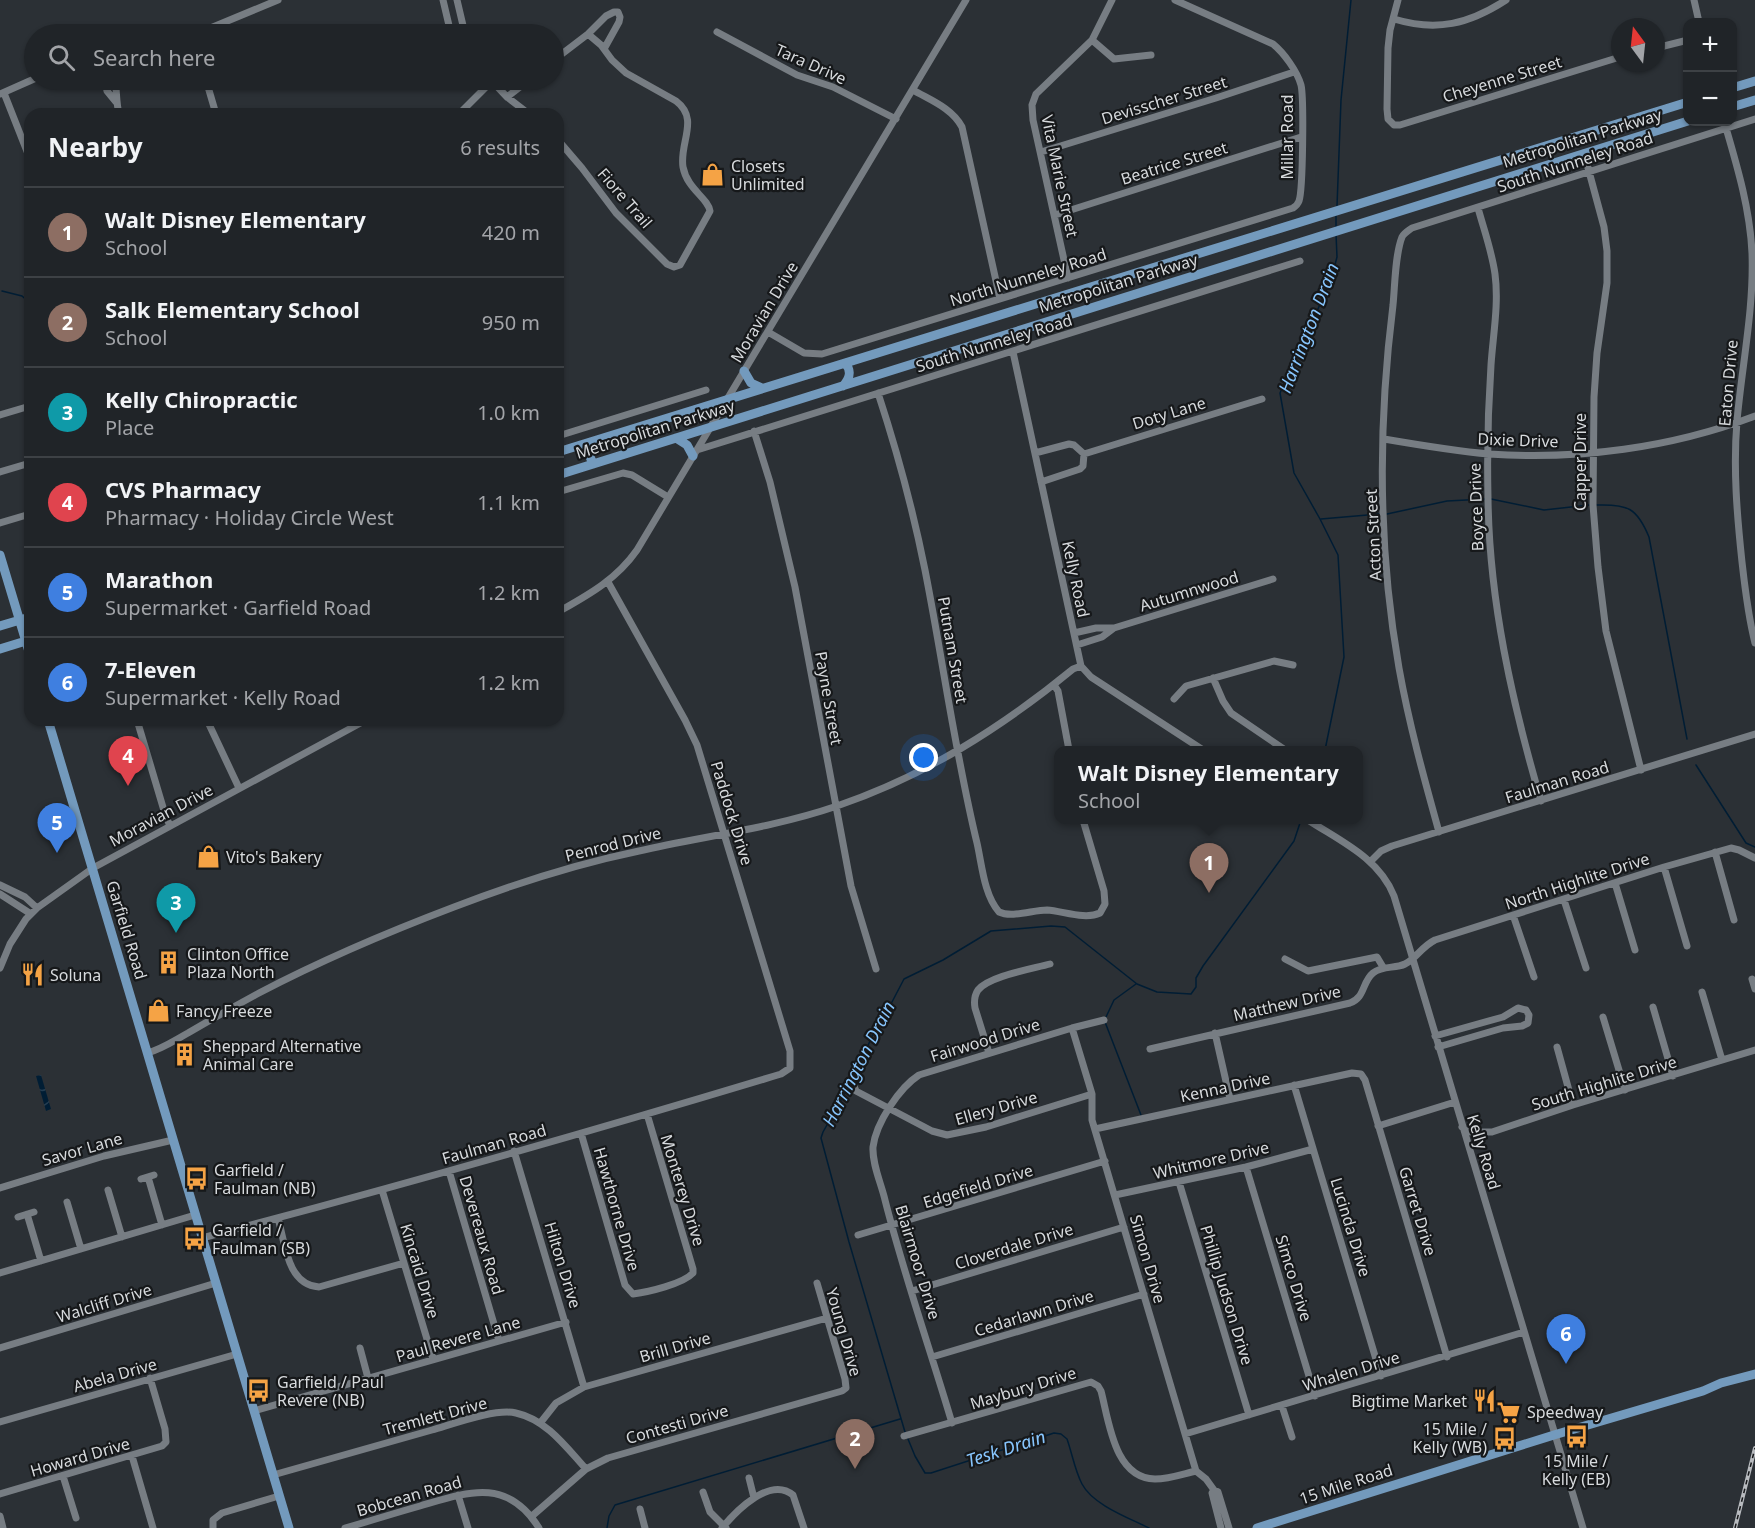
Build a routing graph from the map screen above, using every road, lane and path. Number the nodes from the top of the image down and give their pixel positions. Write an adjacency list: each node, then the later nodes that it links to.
1 (278, 0): 12 (street)
2 (443, 0): 13 (street)
3 (457, 0): 14 (street)
4 (966, 0): 34 (street, Moravian Drive)
5 (1112, 0): 17 (street, Vita Marie Street)
6 (1175, 0): 24 (street, Millar Road)
7 (1398, 0): 11 (street)
8 (1505, 0): 11 (street)
9 (1694, 0): 10 (street)
10 (1698, 18)
11 (1394, 19): 23 (street, Cheyenne Street)
12 (220, 24)
13 (449, 24)
14 (463, 24)
15 (717, 32): 46 (street, Tara Drive)
16 (588, 34): 20 (street); 20 (street); 21 (street)
17 (1092, 39): 22 (street); 52 (street, Vita Marie Street)
18 (1683, 41): 19 (street)
19 (1665, 46)
20 (604, 49): 51 (street, Fiore Trail)
21 (564, 52)
22 (1151, 55)
23 (1611, 60)
24 (1294, 72): 49 (street, Millar Road); 52 (street, Devisscher Street)
25 (1755, 81): 27 (main road)
26 (24, 84): 35 (street)
27 (1737, 86)
28 (107, 90): 38 (street)
29 (117, 90): 38 (street)
30 (209, 90): 42 (street)
31 (482, 90): 43 (street)
32 (501, 90): 36 (street)
33 (516, 90): 36 (street)
34 (913, 90): 46 (street, Moravian Drive); 63 (street)
35 (2, 93): 50 (street)
36 (507, 97): 44 (street)
37 (1755, 100): 40 (main road)
38 (116, 102): 41 (street)
39 (1683, 104): 54 (main road, Metropolitan Parkway)
40 (1737, 105)
41 (118, 108)
42 (214, 108)
43 (465, 108)
44 (521, 108)
45 (1755, 119): 48 (street, South Nunneley Road)
46 (896, 120): 64 (street, Moravian Drive)
47 (1683, 123): 53 (main road, Metropolitan Parkway)
48 (1726, 128): 55 (street, South Nunneley Road); 77 (street, Eaton Drive)
49 (1301, 137): 57 (street, Millar Road); 59 (street, Beatrice Street)
50 (24, 145)
51 (564, 147)
52 (1041, 152): 59 (street, Vita Marie Street)
53 (1584, 153): 55 (street, Capper Drive); 56 (main road, Metropolitan Parkway)
54 (1497, 161): 56 (main road); 66 (main road, Metropolitan Parkway)
55 (1589, 171): 58 (street, South Nunneley Road); 87 (street, Capper Drive)
56 (1497, 180): 68 (main road, Metropolitan Parkway)
57 (1298, 203): 62 (street, North Nunneley Road)
58 (1478, 208): 60 (street, South Nunneley Road); 89 (street, Boyce Drive)
59 (1055, 215): 62 (street, Vita Marie Street)
60 (1405, 233): 82 (street, Acton Street)
61 (1300, 261): 65 (street, South Nunneley Road)
62 (1068, 278): 63 (street, North Nunneley Road)
63 (1000, 299): 64 (street, North Nunneley Road)
64 (768, 332): 67 (street, Moravian Drive)
65 (1013, 352): 71 (street, South Nunneley Road); 86 (street, Kelly Road)
66 (845, 363): 68 (main road); 69 (main road, Metropolitan Parkway)
67 (744, 371): 69 (main road); 72 (street, Moravian Drive)
68 (843, 386): 78 (main road, Metropolitan Parkway)
69 (762, 388): 72 (main road, Metropolitan Parkway)
70 (706, 390): 80 (street)
71 (878, 393): 79 (street, South Nunneley Road); 126 (street, Putnam Street)
72 (727, 399): 78 (street, Moravian Drive); 83 (main road, Metropolitan Parkway)
73 (1262, 399): 88 (street, Doty Lane)
74 (24, 408): 75 (street)
75 (0, 415)
76 (1755, 416): 77 (street, Dixie Drive)
77 (1737, 423): 87 (street, Dixie Drive); 110 (street, Eaton Drive)
78 (710, 428): 81 (main road, Metropolitan Parkway); 85 (street, Moravian Drive)
79 (754, 431): 85 (street, South Nunneley Road); 130 (street, Payne Street)
80 (564, 434)
81 (676, 438): 85 (main road); 90 (main road, Metropolitan Parkway)
82 (1384, 439): 89 (street, Dixie Drive); 134 (street, Acton Street)
83 (595, 441): 84 (main road, Metropolitan Parkway); 90 (main road)
84 (564, 450)
85 (695, 453): 96 (street, Moravian Drive)
86 (1035, 453): 88 (street); 94 (street, Kelly Road)
87 (1593, 453): 89 (street, Dixie Drive); 127 (street, Capper Drive)
88 (1084, 454): 94 (street)
89 (1488, 454): 129 (street, Boyce Drive)
90 (593, 464): 93 (main road, Metropolitan Parkway)
91 (24, 465): 92 (street)
92 (0, 472)
93 (564, 473)
94 (1041, 482): 108 (street, Kelly Road)
95 (564, 490): 96 (street)
96 (668, 497): 101 (street, Moravian Drive)
97 (24, 516): 98 (street)
98 (0, 523)
99 (0, 555): 104 (main road)
100 (1272, 579): 106 (street, Autumnwood)
101 (608, 582): 102 (street, Moravian Drive); 135 (street, Paddock Drive)
102 (564, 608)
103 (24, 619): 104 (main road)
104 (20, 620): 105 (main road); 107 (main road)
105 (0, 626)
106 (1114, 628): 108 (street, Autumnwood); 111 (street, Autumnwood)
107 (24, 630)
108 (1074, 633): 111 (street, Kelly Road)
109 (24, 641): 112 (main road)
110 (1755, 643)
111 (1077, 645): 114 (street, Kelly Road)
112 (0, 649)
113 (1293, 665): 115 (street)
114 (1081, 666): 116 (street, Penrod Drive); 124 (street)
115 (1214, 678): 117 (street); 125 (street)
116 (1054, 685): 123 (street); 126 (street, Penrod Drive)
117 (1174, 699)
118 (50, 726): 140 (main road, Garfield Road)
119 (139, 726): 133 (street)
120 (210, 726): 128 (street)
121 (355, 726): 128 (street, Moravian Drive)
122 (1755, 734): 127 (street, Faulman Road)
123 (1068, 746)
124 (1197, 746)
125 (1279, 746)
126 (957, 752): 130 (street, Penrod Drive); 131 (street, Putnam Street)
127 (1641, 770): 129 (street, Faulman Road)
128 (239, 788): 133 (street, Moravian Drive)
129 (1541, 801): 134 (street, Faulman Road)
130 (835, 807): 135 (street, Penrod Drive); 156 (street, Payne Street)
131 (1084, 824)
132 (1315, 824): 138 (street, Kelly Road)
133 (170, 826): 140 (street, Moravian Drive)
134 (1439, 832): 138 (street, Faulman Road)
135 (725, 834): 171 (street, Penrod Drive); 174 (street, Paddock Drive)
136 (1715, 852): 137 (street, North Highlite Drive); 139 (street, North Highlite Drive); 147 (street)
137 (1755, 858)
138 (1371, 861): 151 (street, Kelly Road)
139 (1664, 867): 141 (street, North Highlite Drive); 148 (street)
140 (93, 868): 145 (street, Moravian Drive); 171 (main road, Garfield Road)
141 (1615, 883): 144 (street, North Highlite Drive); 149 (street)
142 (0, 885): 145 (street)
143 (0, 894): 145 (street)
144 (1564, 900): 146 (street, North Highlite Drive); 155 (street)
145 (34, 911): 154 (street, Moravian Drive)
146 (1513, 915): 151 (street, North Highlite Drive); 157 (street)
147 (1734, 920)
148 (1687, 946)
149 (1635, 950)
150 (1285, 958): 153 (street)
151 (1413, 960): 153 (street); 166 (street, Kelly Road)
152 (1050, 964): 172 (street)
153 (1383, 967): 165 (street, Matthew Drive)
154 (0, 968)
155 (1586, 968)
156 (876, 969)
157 (1534, 977)
158 (1752, 979): 159 (street)
159 (1755, 989)
160 (1702, 992): 173 (street)
161 (1653, 1007): 176 (street)
162 (1603, 1017): 179 (street)
163 (1104, 1020): 164 (street, Fairwood Drive)
164 (1072, 1028): 172 (street, Fairwood Drive); 180 (street, Simon Drive)
165 (1215, 1033): 169 (street, Matthew Drive); 181 (street)
166 (1435, 1036): 167 (street, Kelly Road); 167 (street)
167 (1438, 1047): 182 (street, Kelly Road)
168 (1557, 1047): 183 (street)
169 (1150, 1049)
170 (1755, 1050): 173 (street, South Highlite Drive)
171 (147, 1053): 190 (main road, Garfield Road)
172 (990, 1053): 184 (street, Fairwood Drive)
173 (1722, 1060): 176 (street, South Highlite Drive)
174 (790, 1068): 185 (street, Faulman Road)
175 (1361, 1074): 178 (street, Kenna Drive); 186 (street, Garret Drive)
176 (1673, 1076): 179 (street, South Highlite Drive)
177 (852, 1081): 184 (street, Ellery Drive)
178 (1294, 1085): 181 (street, Kenna Drive); 191 (street, Lucinda Drive)
179 (1625, 1090): 183 (street, South Highlite Drive)
180 (1092, 1094): 184 (street, Ellery Drive); 188 (street, Simon Drive)
181 (1230, 1100): 188 (street, Kenna Drive)
182 (1455, 1102): 186 (street); 187 (street, Kelly Road)
183 (1573, 1105): 187 (street, South Highlite Drive)
184 (889, 1110): 207 (street, Blairmoor Drive)
185 (647, 1114): 189 (street, Faulman Road); 219 (street, Monterey Drive)
186 (1378, 1126): 228 (street, Garret Drive)
187 (1462, 1127): 223 (street, Kelly Road)
188 (1095, 1129): 193 (street, Simon Drive)
189 (581, 1133): 192 (street, Faulman Road); 219 (street, Hawthorne Drive)
190 (173, 1140): 198 (street, Savor Lane); 203 (main road, Garfield Road)
191 (1313, 1149): 194 (street, Whitmore Drive); 232 (street, Lucinda Drive)
192 (514, 1151): 195 (street, Faulman Road); 222 (street, Hilton Drive)
193 (1105, 1161): 201 (street, Simon Drive); 207 (street, Edgefield Drive)
194 (1246, 1167): 197 (street, Whitmore Drive); 237 (street, Simco Drive)
195 (449, 1171): 200 (street, Faulman Road); 224 (street, Devereaux Road)
196 (148, 1177): 206 (street)
197 (1179, 1182): 201 (street, Whitmore Drive); 240 (street, Phillip Judson Drive)
198 (0, 1188)
199 (107, 1190): 210 (street)
200 (382, 1190): 205 (street, Faulman Road); 214 (street, Kincaid Drive)
201 (1115, 1195): 208 (street, Simon Drive)
202 (67, 1202): 212 (street)
203 (195, 1215): 206 (street); 211 (main road, Garfield Road)
204 (18, 1217): 213 (street)
205 (278, 1218): 211 (street, Faulman Road); 214 (street)
206 (162, 1225): 210 (street)
207 (891, 1226): 209 (street, Edgefield Drive); 218 (street, Blairmoor Drive)
208 (1124, 1227): 218 (street, Cloverdale Drive); 220 (street, Simon Drive)
209 (858, 1235)
210 (122, 1237): 212 (street)
211 (202, 1238): 216 (main road, Garfield Road)
212 (81, 1249): 213 (street)
213 (41, 1261): 215 (street)
214 (404, 1263): 230 (street, Kincaid Drive)
215 (0, 1273)
216 (216, 1283): 225 (street, Walcliff Drive); 227 (main road, Garfield Road)
217 (817, 1283): 221 (street, Young Drive)
218 (912, 1291): 229 (street, Blairmoor Drive)
219 (629, 1292)
220 (1144, 1294): 229 (street, Cedarlawn Drive); 244 (street, Simon Drive)
221 (827, 1318): 235 (street, Brill Drive); 236 (street, Young Drive)
222 (566, 1322): 224 (street, Paul Revere Lane); 235 (street, Hilton Drive)
223 (1524, 1332): 228 (street, Whalen Drive); 245 (street, Kelly Road)
224 (499, 1341): 230 (street, Paul Revere Lane)
225 (0, 1348)
226 (360, 1348): 234 (street)
227 (237, 1354): 233 (street, Abela Drive); 239 (main road, Garfield Road)
228 (1447, 1357): 232 (street, Whalen Drive)
229 (932, 1358): 243 (street, Blairmoor Drive)
230 (433, 1359): 234 (street, Paul Revere Lane)
231 (1755, 1374): 245 (main road, 15 Mile Road)
232 (1382, 1376): 237 (street, Whalen Drive)
233 (150, 1378): 241 (street, Abela Drive); 248 (street, Howard Drive)
234 (368, 1378): 239 (street, Paul Revere Lane)
235 (584, 1387): 242 (street, Brill Drive)
236 (846, 1388): 249 (street, Contesti Drive)
237 (1316, 1396): 238 (street, Whalen Drive)
238 (1282, 1406): 240 (street, Whalen Drive); 247 (street)
239 (254, 1411): 251 (main road, Garfield Road)
240 (1249, 1415): 244 (street, Whalen Drive)
241 (0, 1422)
242 (541, 1422): 249 (street, Tremlett Drive); 251 (street, Tremlett Drive)
243 (952, 1423): 246 (street, Maybury Drive); 250 (street, Maybury Drive)
244 (1185, 1434): 250 (street, Simon Drive)
245 (1554, 1435): 276 (main road, 15 Mile Road); 277 (street, Kelly Road)
246 (904, 1436)
247 (1292, 1437)
248 (132, 1456): 252 (street, Howard Drive); 266 (street)
249 (586, 1469): 262 (street, Contesti Drive)
250 (1196, 1470): 254 (street, Simon Drive)
251 (273, 1475): 258 (main road, Garfield Road)
252 (63, 1476): 256 (street, Howard Drive); 263 (street)
253 (749, 1478): 259 (street)
254 (1214, 1490): 274 (street); 275 (street, Simon Drive)
255 (703, 1492): 264 (street)
256 (0, 1494)
257 (458, 1495): 262 (street, Bobcean Road); 269 (street, Bobcean Road); 270 (street)
258 (279, 1496): 267 (street); 268 (main road, Garfield Road)
259 (754, 1498): 264 (street); 273 (street)
260 (640, 1509): 272 (street)
261 (0, 1516): 265 (street)
262 (532, 1516): 271 (street, Bobcean Road)
263 (76, 1518)
264 (724, 1527)
265 (3, 1528)
266 (153, 1528)
267 (213, 1528)
268 (289, 1528)
269 (345, 1528)
270 (468, 1528)
271 (539, 1528)
272 (645, 1528)
273 (804, 1528)
274 (1221, 1528)
275 (1229, 1528)
276 (1257, 1528)
277 (1582, 1528)

